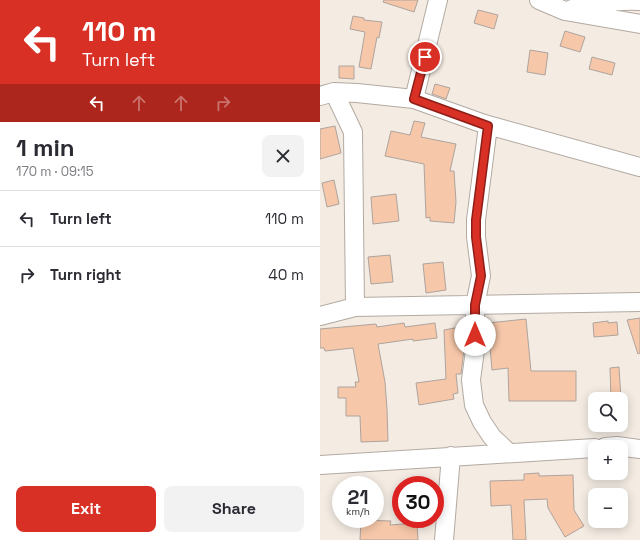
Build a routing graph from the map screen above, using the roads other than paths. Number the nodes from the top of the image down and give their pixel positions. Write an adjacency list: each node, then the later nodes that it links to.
1 (438, 0): 7 (street)
2 (539, 0): 4 (street)
3 (640, 1): 4 (street)
4 (565, 11): 5 (street)
5 (640, 24)
6 (327, 94): 7 (street); 12 (street)
7 (414, 99): 8 (street)
8 (488, 126): 9 (street); 11 (street)
9 (640, 167)
10 (640, 302): 11 (street)
11 (475, 305): 12 (street); 17 (street)
12 (355, 307): 13 (street)
13 (320, 316)
14 (628, 447): 16 (street)
15 (588, 448): 17 (street)
16 (640, 449)
17 (509, 453): 18 (street)
18 (451, 456): 19 (street); 20 (street)
19 (320, 464)
20 (444, 540)

